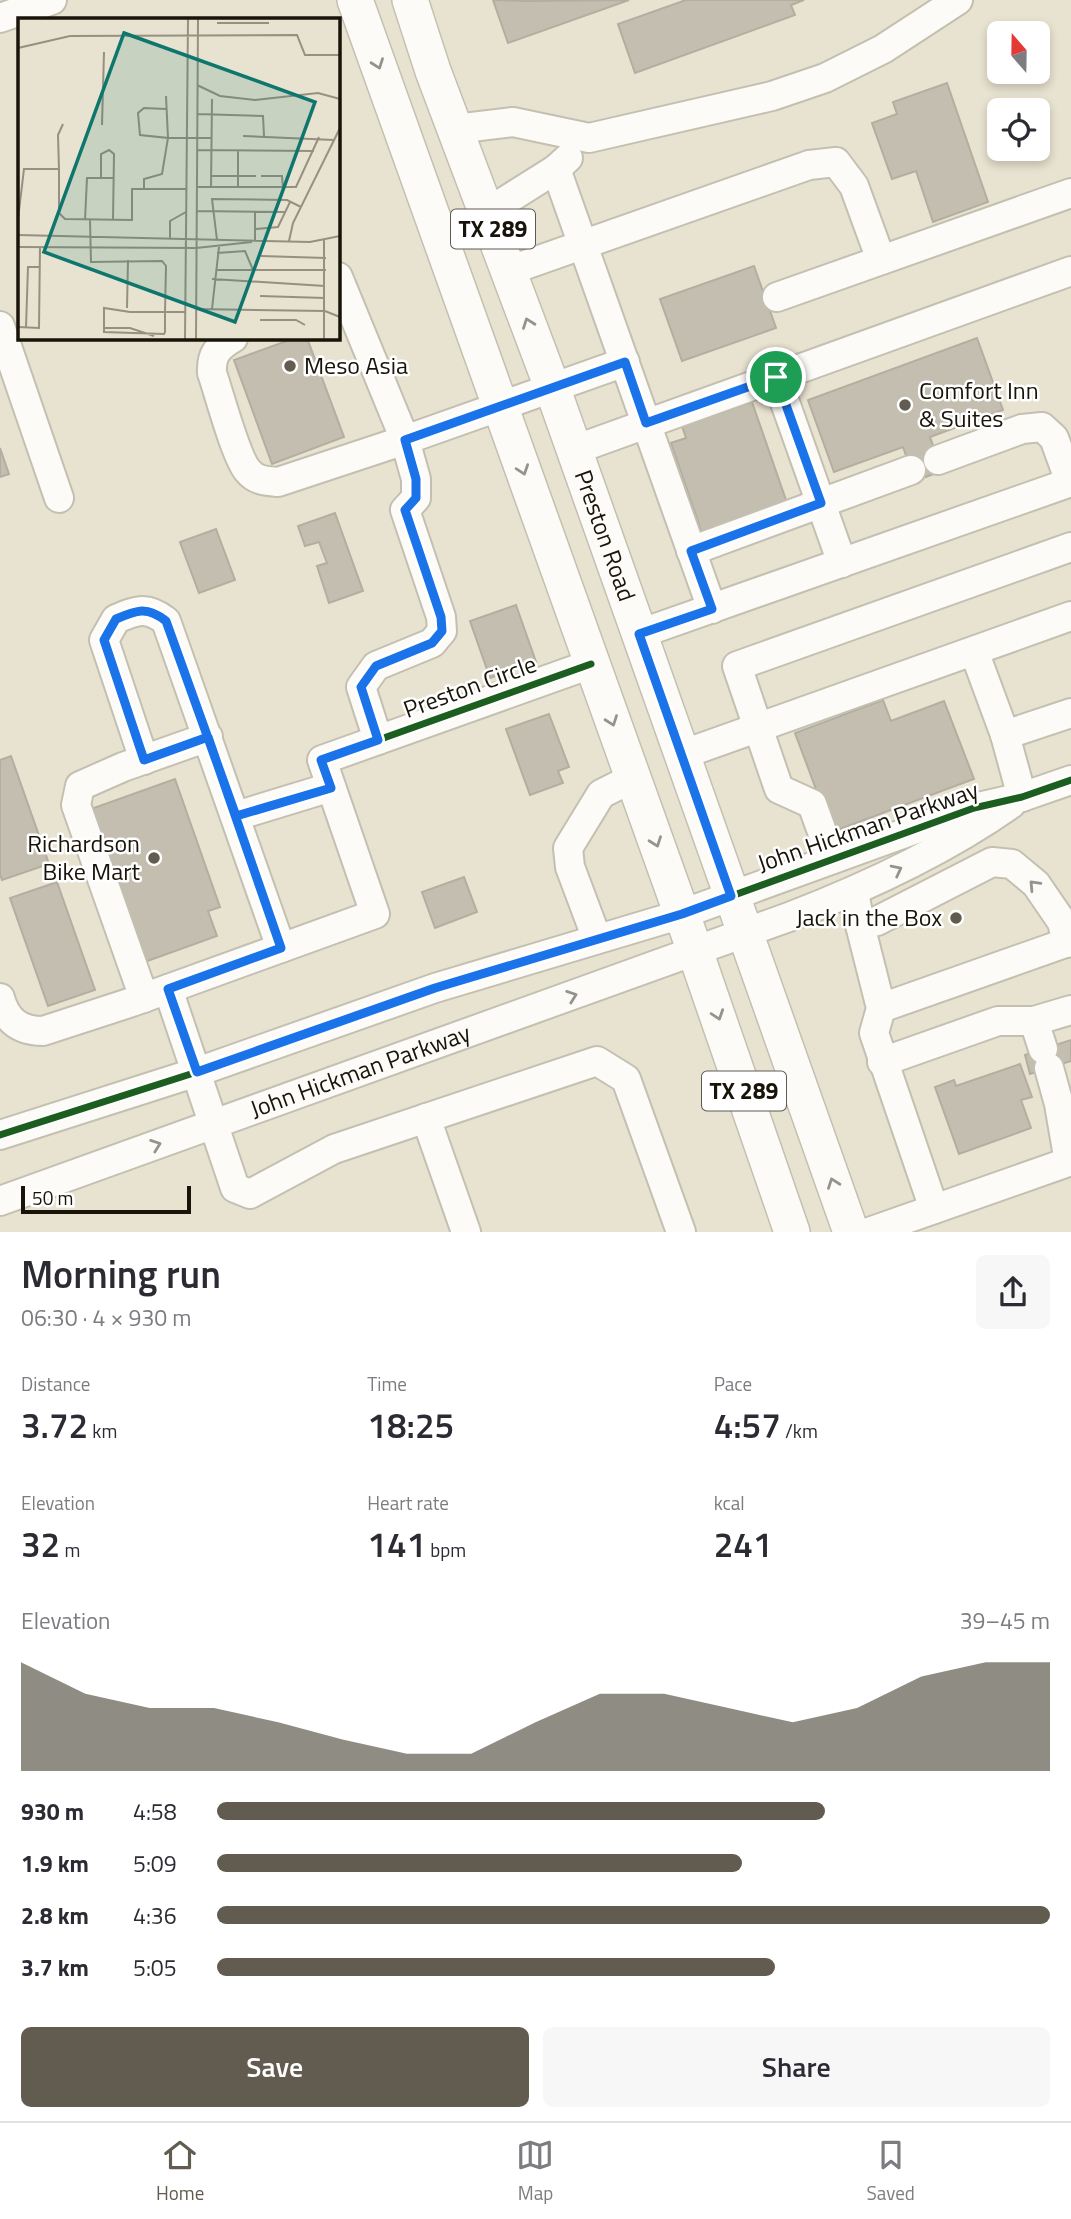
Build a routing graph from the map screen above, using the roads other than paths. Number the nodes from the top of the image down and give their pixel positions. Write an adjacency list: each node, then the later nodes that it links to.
1 (52, 0): 5 (street)
2 (355, 0): 22 (main road, TX 289, one-way to 22)
3 (410, 0): 6 (main road, Preston Road / TX 289)
4 (958, 0): 7 (street)
5 (0, 18)
6 (455, 129): 7 (street); 10 (main road, Preston Road / TX 289)
7 (589, 138): 8 (street)
8 (556, 169): 10 (street); 11 (street)
9 (1071, 193): 12 (street)
10 (486, 213): 13 (main road, Preston Road / TX 289)
11 (583, 244): 12 (street); 13 (street); 19 (street)
12 (881, 260): 16 (street)
13 (508, 271): 21 (main road, Preston Road / TX 289, one-way to 13)
14 (1071, 271): 20 (street)
15 (340, 293): 24 (street)
16 (777, 297)
17 (0, 326): 29 (street)
18 (230, 340): 24 (street)
19 (625, 362): 21 (street); 23 (street)
20 (776, 377): 23 (street); 30 (street)
21 (552, 387): 22 (street); 25 (main road, Preston Road / TX 289)
22 (501, 405): 24 (street); 38 (main road, TX 289, one-way to 38)
23 (646, 423): 25 (street); 32 (street)
24 (405, 440): 43 (street)
25 (574, 450): 36 (main road, Preston Road / TX 289)
26 (938, 460): 28 (street)
27 (912, 470): 30 (street)
28 (1071, 482): 33 (street)
29 (58, 498)
30 (821, 503): 32 (street); 33 (street)
31 (1071, 547): 40 (street)
32 (691, 551): 34 (street)
33 (842, 563): 34 (street)
34 (712, 609): 36 (street)
35 (1071, 616): 37 (street)
36 (639, 634): 44 (main road, Preston Road / TX 289)
37 (974, 650): 40 (street); 41 (street)
38 (591, 664): 43 (street, Preston Circle); 46 (main road, TX 289, one-way to 46)
39 (1071, 713): 41 (street)
40 (758, 727): 44 (street); 51 (street)
41 (1005, 735): 49 (street)
42 (208, 737): 45 (street); 45 (street); 50 (street)
43 (378, 740): 48 (street, Preston Circle)
44 (681, 755): 53 (main road, Preston Road / TX 289)
45 (144, 760): 61 (street)
46 (633, 778): 54 (main road, TX 289, one-way to 54); 57 (street)
47 (1071, 780): 49 (street, John Hickman Parkway)
48 (331, 788): 50 (street); 59 (street)
49 (1022, 797): 51 (street, John Hickman Parkway); 52 (street, John Hickman Parkway, one-way to 49)
50 (236, 816): 59 (street)
51 (832, 859): 53 (street, John Hickman Parkway)
52 (854, 891): 55 (street); 56 (street, John Hickman Parkway)
53 (731, 896): 54 (street, John Hickman Parkway); 56 (main road, Preston Road / TX 289)
54 (682, 914): 57 (street, John Hickman Parkway); 60 (main road, TX 289)
55 (860, 925): 58 (street, one-way to 55); 63 (street)
56 (744, 935): 60 (street, John Hickman Parkway); 77 (main road, Preston Road / TX 289, one-way to 56)
57 (597, 939): 67 (street, John Hickman Parkway)
58 (1069, 942): 63 (street)
59 (281, 948): 61 (street)
60 (695, 951): 69 (street, John Hickman Parkway, one-way to 60); 76 (main road, TX 289, one-way to 76)
61 (156, 993): 62 (street); 67 (street)
62 (0, 998)
63 (881, 1008): 66 (street)
64 (1071, 1010): 65 (street)
65 (1034, 1021): 66 (street); 71 (street)
66 (883, 1062): 73 (street)
67 (197, 1072): 69 (street); 70 (street, John Hickman Parkway)
68 (426, 1118): 69 (street); 74 (street); 75 (street)
69 (214, 1124): 72 (street, John Hickman Parkway, one-way to 69)
70 (0, 1135)
71 (1070, 1162): 73 (street)
72 (0, 1201)
73 (934, 1209): 78 (street)
74 (466, 1232)
75 (681, 1232)
76 (792, 1232)
77 (851, 1232)
78 (869, 1232)

